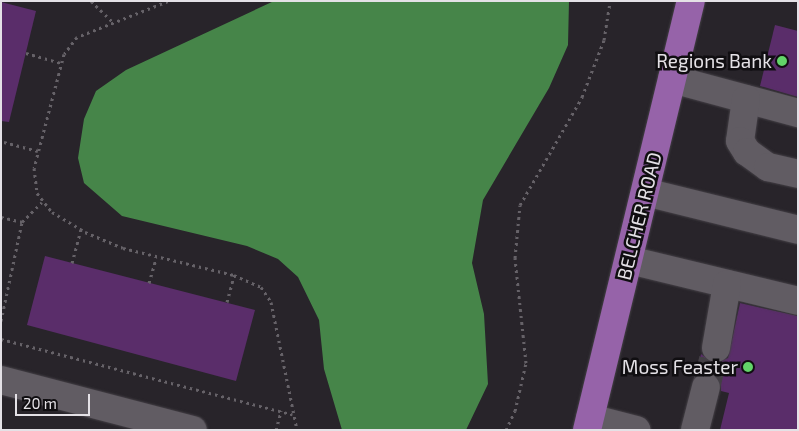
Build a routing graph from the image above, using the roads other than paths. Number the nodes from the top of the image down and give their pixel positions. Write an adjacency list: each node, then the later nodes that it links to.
1 (691, 1): 2 (main road, BELCHER ROAD)
2 (672, 79): 3 (street); 6 (main road, BELCHER ROAD)
3 (746, 99): 4 (street); 5 (street)
4 (798, 112)
5 (798, 174)
6 (645, 192): 7 (street); 8 (main road, BELCHER ROAD)
7 (798, 230)
8 (629, 260): 9 (street); 14 (main road, BELCHER ROAD)
9 (727, 284): 10 (street); 11 (street)
10 (798, 301)
11 (716, 348)
12 (1, 380): 15 (street)
13 (706, 387): 17 (street)
14 (589, 424): 16 (street)
15 (193, 430)
16 (636, 430)
17 (695, 430)

